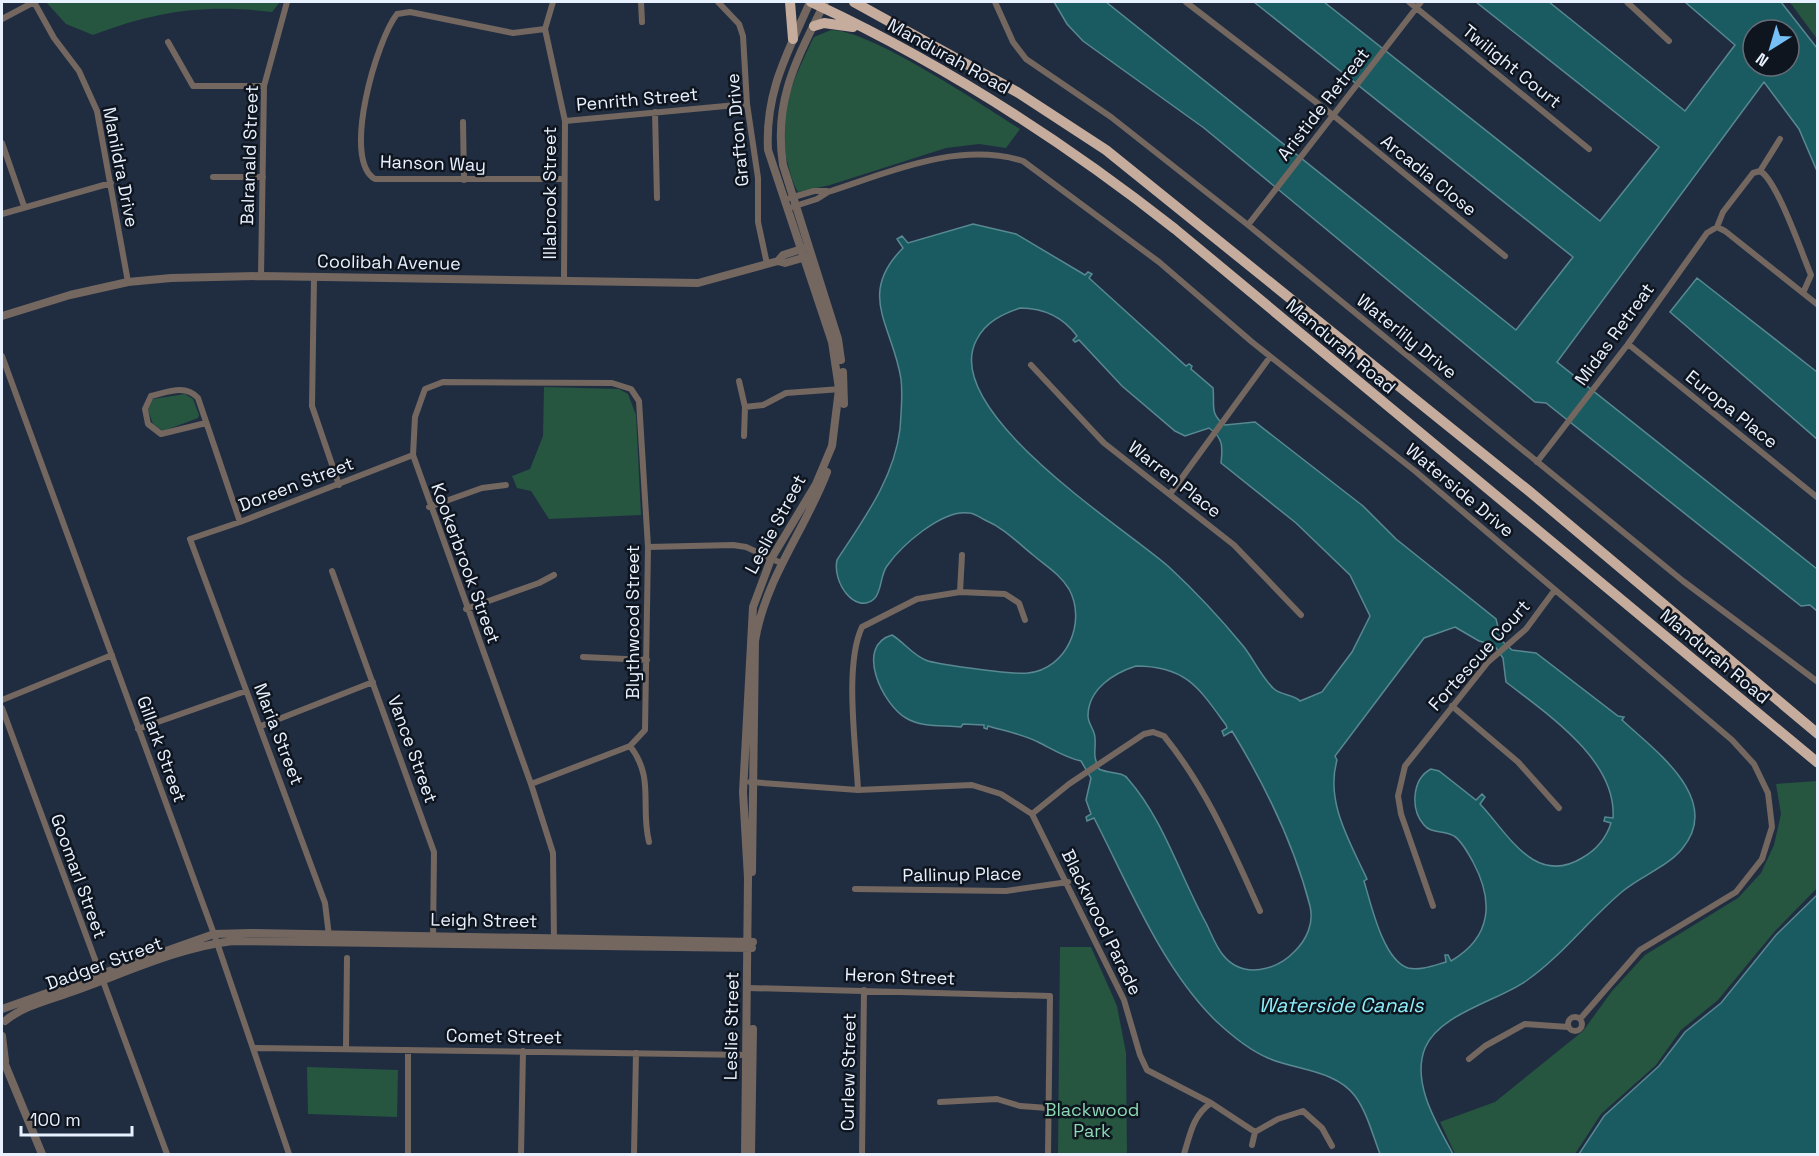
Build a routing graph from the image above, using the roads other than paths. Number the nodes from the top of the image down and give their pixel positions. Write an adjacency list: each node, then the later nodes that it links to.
1 (34, 2): 16 (street); 38 (street, Manildra Drive)
2 (287, 2): 24 (street, Balranald Street)
3 (553, 2): 19 (street, Illabrook Street)
4 (641, 2): 17 (street)
5 (718, 2): 25 (street, Grafton Drive)
6 (790, 2): 21 (highway)
7 (811, 2): 14 (highway, Mandurah Road); 21 (street, Leslie Street)
8 (854, 2): 96 (highway, Mandurah Road)
9 (995, 2): 43 (street, Waterlily Drive)
10 (1186, 2): 27 (street, Arcadia Close)
11 (1409, 2): 15 (street, Twilight Court)
12 (1421, 2): 15 (street, Aristide Retreat)
13 (1627, 2): 22 (street)
14 (824, 4): 18 (street, Leslie Street); 20 (highway, Mandurah Road)
15 (1417, 8): 27 (street, Aristide Retreat); 32 (street, Twilight Court)
16 (2, 19)
17 (642, 22)
18 (814, 26): 20 (highway); 40 (street, Leslie Street)
19 (545, 29): 28 (street, Illabrook Street); 37 (street, Hanson Way)
20 (865, 29): 98 (highway, Mandurah Road)
21 (793, 39): 40 (street, Leslie Street)
22 (1669, 41)
23 (168, 42): 24 (street)
24 (264, 86): 35 (street, Balranald Street)
25 (747, 104): 26 (street, Penrith Street); 47 (street, Grafton Drive)
26 (655, 112): 28 (street, Penrith Street); 39 (street)
27 (1334, 116): 43 (street, Aristide Retreat); 46 (street, Arcadia Close)
28 (565, 120): 36 (street, Illabrook Street)
29 (463, 122): 37 (street)
30 (1780, 139): 33 (street, Midas Retreat)
31 (2, 143): 41 (street)
32 (1589, 148)
33 (1760, 171): 44 (street, Midas Retreat); 52 (street)
34 (213, 177): 35 (street)
35 (263, 177): 48 (street, Balranald Street)
36 (564, 179): 37 (street, Hanson Way); 50 (street, Illabrook Street)
37 (464, 180)
38 (111, 183): 41 (street); 51 (street, Manildra Drive)
39 (657, 198)
40 (791, 202): 45 (street, Leslie Street); 57 (street, Waterside Drive)
41 (24, 206): 42 (street)
42 (2, 213)
43 (1248, 225): 66 (street, Waterlily Drive)
44 (1717, 227): 52 (street); 55 (street, Midas Retreat)
45 (806, 252): 47 (street, Coolibah Avenue); 61 (street, Leslie Street)
46 (1505, 256)
47 (766, 264): 50 (street, Coolibah Avenue)
48 (261, 276): 49 (street, Coolibah Avenue); 51 (street, Coolibah Avenue)
49 (314, 278): 50 (street, Coolibah Avenue); 67 (street)
50 (564, 281)
51 (129, 282): 54 (street, Coolibah Avenue)
52 (1803, 293): 53 (street)
53 (1818, 305)
54 (2, 316)
55 (1628, 344): 66 (street, Midas Retreat); 70 (street, Europa Place)
56 (2, 356): 85 (street, Gillark Street)
57 (1270, 357): 69 (street); 80 (street, Waterside Drive)
58 (1031, 365): 69 (street, Warren Place)
59 (739, 381): 62 (street)
60 (631, 388): 65 (street, Kookerbrook Street); 74 (street, Blythwood Street)
61 (842, 389): 62 (street); 76 (street, Leslie Street); 77 (street, Leslie Street)
62 (745, 407): 64 (street)
63 (206, 423): 63 (street); 72 (street)
64 (744, 436)
65 (413, 455): 67 (street, Doreen Street); 71 (street, Kookerbrook Street)
66 (1537, 462): 89 (street, Waterlily Drive)
67 (339, 485): 72 (street, Doreen Street)
68 (506, 485): 71 (street)
69 (1170, 494): 83 (street, Warren Place)
70 (1818, 498)
71 (429, 507): 82 (street, Kookerbrook Street)
72 (240, 522): 73 (street, Doreen Street)
73 (190, 539): 90 (street, Maria Street)
74 (648, 548): 76 (street); 87 (street, Blythwood Street)
75 (962, 555): 81 (street)
76 (771, 559): 77 (street); 100 (street, Leslie Street)
77 (781, 563): 100 (street, Leslie Street)
78 (332, 571): 88 (street, Vance Street)
79 (554, 574): 82 (street)
80 (1554, 591): 92 (street, Fortescue Court); 120 (street, Waterside Drive)
81 (960, 592): 84 (street); 101 (street)
82 (466, 609): 99 (street, Kookerbrook Street)
83 (1301, 615)
84 (1025, 620)
85 (112, 655): 91 (street); 95 (street, Gillark Street)
86 (583, 657): 87 (street)
87 (647, 660): 97 (street, Blythwood Street)
88 (373, 682): 94 (street); 111 (street, Vance Street)
89 (1818, 682)
90 (246, 691): 94 (street, Maria Street); 95 (street)
91 (2, 700)
92 (1452, 706): 102 (street); 107 (street, Fortescue Court)
93 (2, 708): 115 (street, Goomarl Street)
94 (261, 726): 110 (street, Maria Street)
95 (138, 729): 109 (street, Gillark Street)
96 (1818, 734)
97 (630, 746): 99 (street); 104 (street)
98 (1818, 763)
99 (531, 784): 112 (street, Kookerbrook Street)
100 (748, 784): 101 (street, Blackwood Parade); 113 (street, Leslie Street)
101 (858, 790): 103 (street, Blackwood Parade)
102 (1559, 808)
103 (1032, 814): 105 (street, Blackwood Parade); 108 (street)
104 (649, 842)
105 (1068, 882): 106 (street, Pallinup Place); 133 (street, Blackwood Parade)
106 (855, 889)
107 (1433, 906)
108 (1260, 911)
109 (215, 938): 110 (street, Leigh Street); 115 (street, Dadger Street); 123 (street, Gillark Street)
110 (328, 938): 111 (street, Leigh Street)
111 (433, 940): 112 (street, Leigh Street)
112 (554, 942): 113 (street, Leigh Street)
113 (750, 945): 116 (street, Leslie Street)
114 (347, 958): 124 (street)
115 (100, 977): 118 (street, Dadger Street); 119 (street, Dadger Street); 139 (street, Goomarl Street)
116 (751, 988): 117 (street, Heron Street); 128 (street, Leslie Street)
117 (864, 990): 134 (street, Heron Street); 146 (street, Curlew Street)
118 (2, 1009)
119 (3, 1018): 122 (street)
120 (1580, 1019): 121 (street); 121 (street)
121 (1568, 1027): 130 (street)
122 (2, 1034): 131 (street)
123 (255, 1048): 124 (street, Comet Street); 140 (street, Gillark Street)
124 (346, 1048): 125 (street, Comet Street)
125 (408, 1050): 126 (street, Comet Street); 141 (street)
126 (523, 1051): 127 (street, Comet Street); 142 (street)
127 (636, 1053): 128 (street, Comet Street); 143 (street)
128 (750, 1055): 144 (street, Leslie Street); 145 (street, Leslie Street)
129 (2, 1057): 131 (street)
130 (1469, 1059)
131 (6, 1067): 138 (street)
132 (940, 1102): 134 (street)
133 (1211, 1103): 135 (street, Blackwood Parade); 148 (street)
134 (1048, 1108): 147 (street)
135 (1254, 1132): 136 (street); 137 (street)
136 (1252, 1145)
137 (1332, 1146)
138 (42, 1155)
139 (167, 1155)
140 (289, 1155)
141 (408, 1155)
142 (521, 1155)
143 (634, 1155)
144 (745, 1155)
145 (751, 1155)
146 (862, 1155)
147 (1048, 1155)
148 (1184, 1155)

